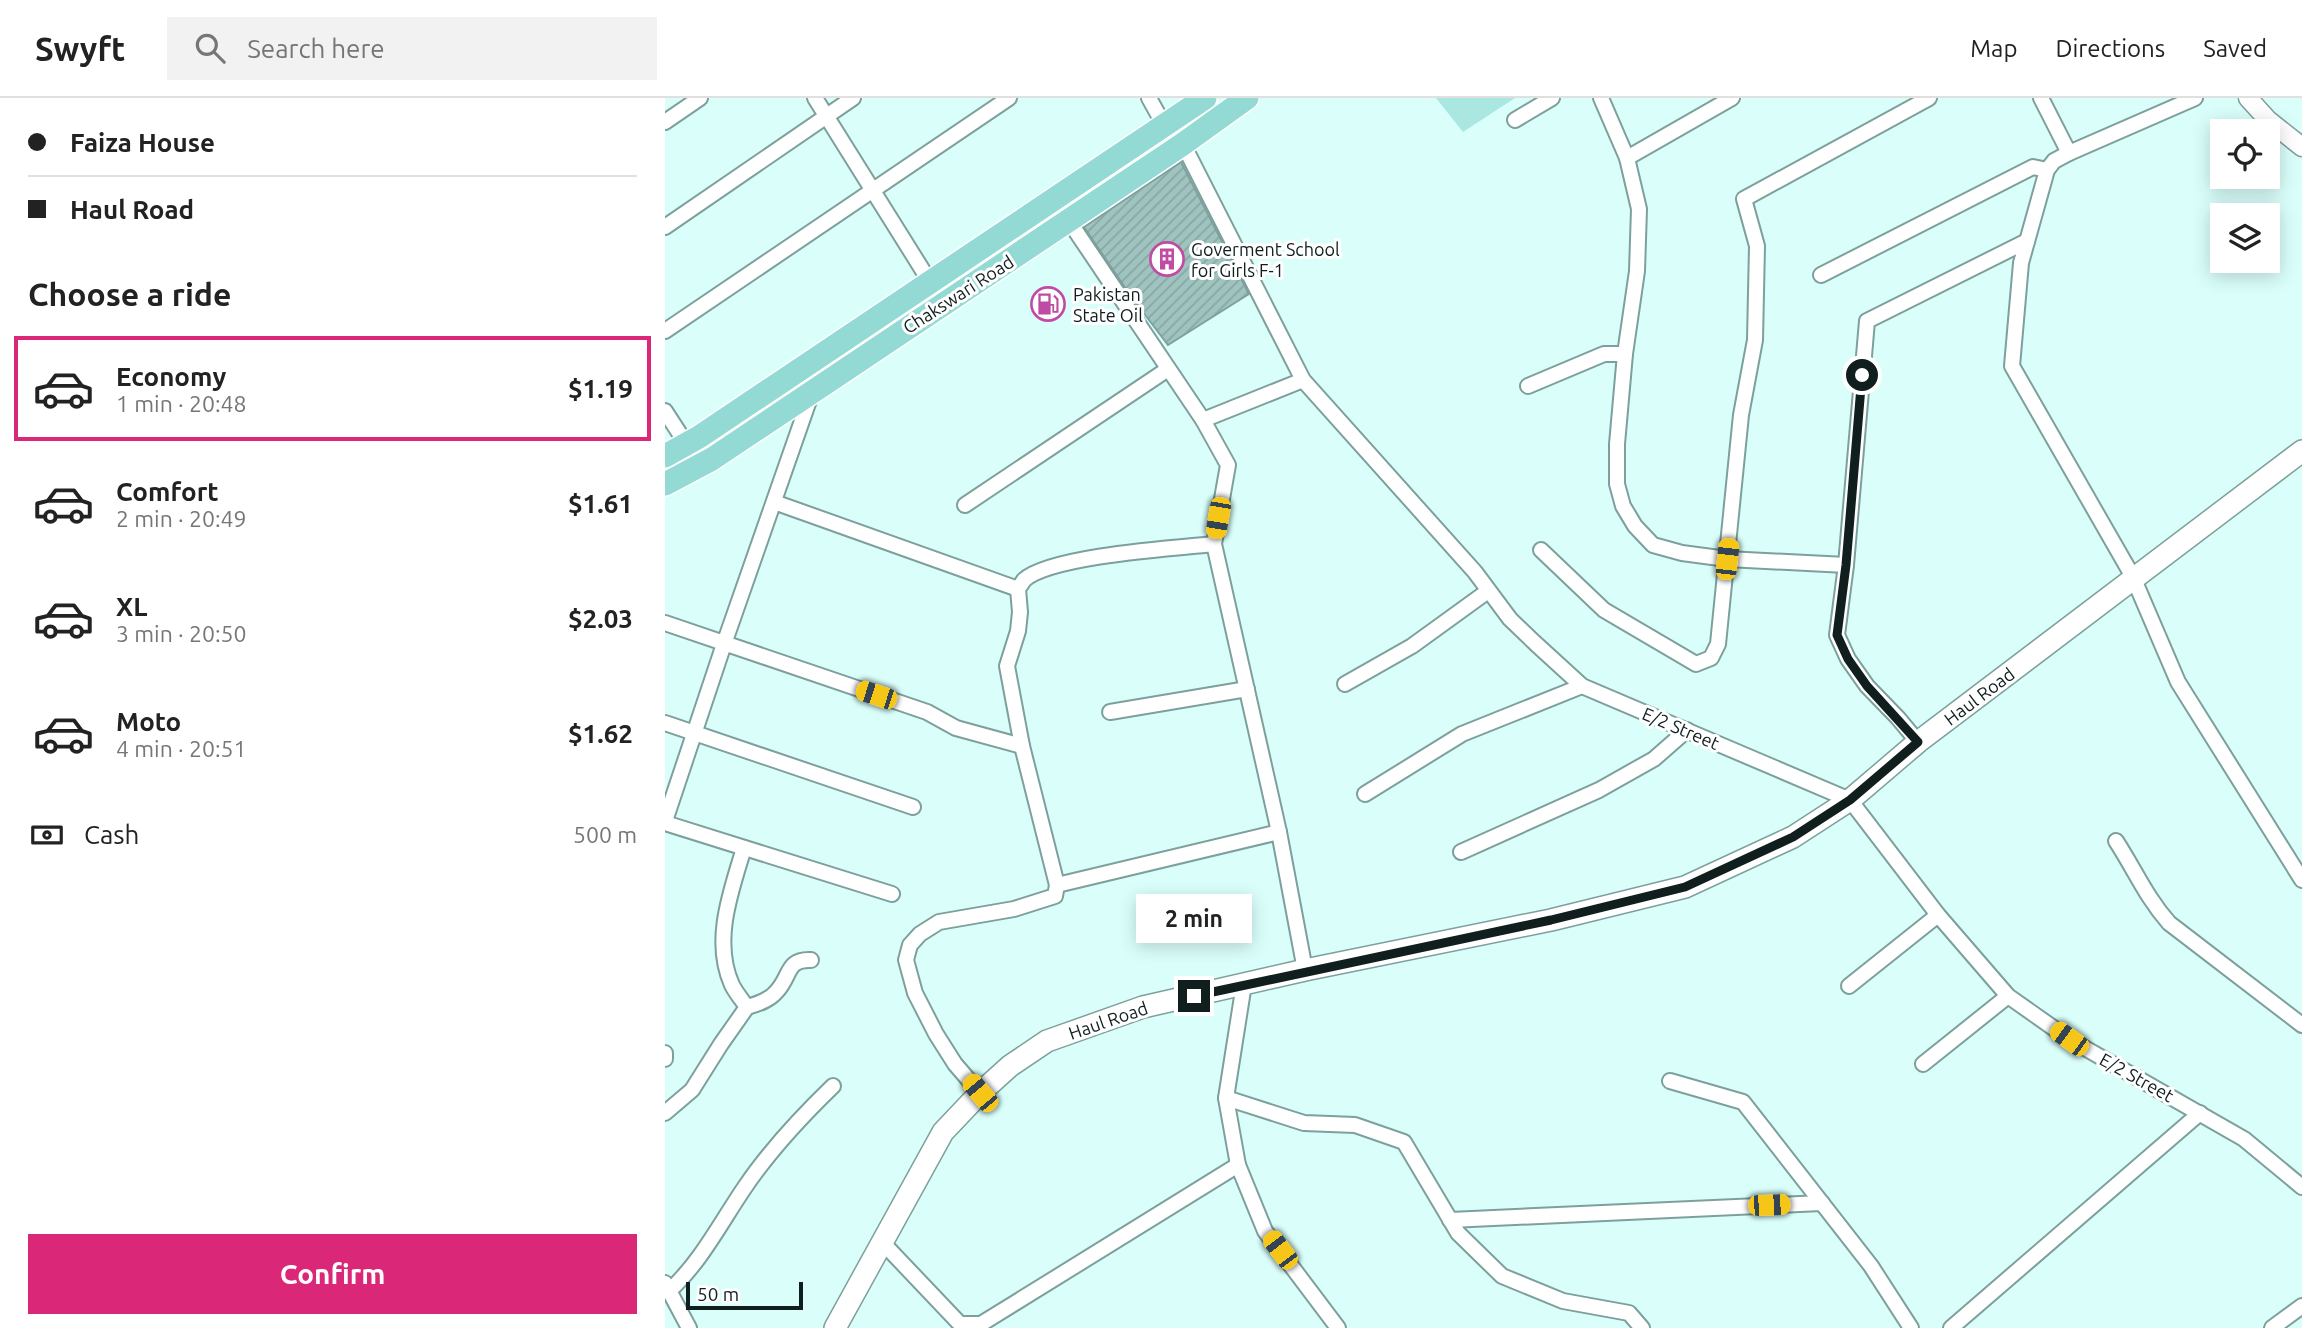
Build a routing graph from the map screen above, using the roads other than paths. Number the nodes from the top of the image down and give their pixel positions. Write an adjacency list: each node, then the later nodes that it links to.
1 (700, 98): 17 (street)
2 (815, 98): 15 (street)
3 (853, 98): 15 (street)
4 (1009, 98): 24 (street)
5 (1149, 98): 18 (street)
6 (1205, 98): 18 (main road, Chakswari Road)
7 (1247, 98): 19 (main road, Chakswari Road)
8 (1552, 98): 16 (street)
9 (1601, 98): 22 (street)
10 (1732, 98): 22 (street)
11 (1929, 98): 46 (street)
12 (2041, 98): 21 (street)
13 (2195, 98): 21 (street)
14 (2248, 98): 20 (street)
15 (826, 116): 24 (street); 26 (street)
16 (1515, 120)
17 (665, 122)
18 (1164, 125): 29 (main road, Chakswari Road)
19 (1183, 144): 25 (main road, Chakswari Road); 33 (street, E/2 Street)
20 (2302, 147)
21 (2069, 153): 23 (street)
22 (1627, 158): 31 (street)
23 (2047, 170): 27 (street); 28 (street)
24 (872, 190): 29 (street); 30 (street)
25 (1069, 221): 32 (street); 35 (main road, Chakswari Road)
26 (665, 227)
27 (2027, 241): 47 (street); 48 (street)
28 (1821, 275)
29 (930, 282): 38 (main road, Chakswari Road)
30 (665, 331)
31 (1625, 354): 34 (street); 46 (street)
32 (1168, 369): 37 (street); 43 (street)
33 (1303, 380): 37 (street); 50 (street, E/2 Street)
34 (1528, 386)
35 (813, 390): 41 (main road, Chakswari Road); 42 (street)
36 (665, 411): 38 (street)
37 (1203, 420): 44 (street)
38 (687, 445): 40 (main road, Chakswari Road)
39 (2302, 451): 48 (main road, Haul Road)
40 (665, 456)
41 (665, 484)
42 (774, 502): 49 (street); 52 (street)
43 (965, 505)
44 (1214, 544): 49 (street); 55 (street)
45 (1541, 550): 46 (street)
46 (1727, 559): 47 (street)
47 (1846, 565): 60 (street)
48 (2134, 579): 60 (main road, Haul Road); 70 (street)
49 (1018, 589): 61 (street)
50 (1488, 591): 53 (street); 54 (street, E/2 Street)
51 (665, 623): 52 (street)
52 (724, 644): 59 (street); 61 (street)
53 (1345, 684)
54 (1583, 685): 58 (street, E/2 Street); 62 (street)
55 (1247, 689): 56 (street); 66 (street)
56 (1110, 712)
57 (665, 723): 59 (street)
58 (1687, 730): 63 (street, E/2 Street); 69 (street)
59 (695, 734): 64 (street); 65 (street)
60 (1918, 742): 63 (main road, Haul Road)
61 (1022, 746): 71 (street)
62 (1365, 794)
63 (1850, 800): 73 (street, E/2 Street); 75 (main road, Haul Road)
64 (913, 807)
65 (665, 822): 68 (street)
66 (1279, 832): 71 (street); 75 (street)
67 (2116, 841): 80 (street)
68 (744, 848): 72 (street); 79 (street)
69 (1461, 852)
70 (2302, 880)
71 (1057, 885): 86 (street)
72 (892, 894)
73 (1938, 915): 77 (street); 78 (street, E/2 Street)
74 (811, 960): 79 (street)
75 (1305, 970): 76 (main road, Haul Road)
76 (1244, 984): 86 (main road, Haul Road); 87 (street)
77 (1849, 986)
78 (2008, 996): 83 (street); 88 (street, E/2 Street)
79 (747, 1007): 89 (street)
80 (2302, 1024)
81 (665, 1053): 82 (street)
82 (665, 1059)
83 (1923, 1064)
84 (1670, 1081): 92 (street)
85 (833, 1086): 95 (street)
86 (980, 1093): 94 (main road, Haul Road)
87 (1226, 1098): 90 (street); 93 (street)
88 (2200, 1112): 91 (street, E/2 Street); 103 (street)
89 (665, 1113)
90 (1238, 1165): 97 (street); 100 (street)
91 (2302, 1187)
92 (1822, 1203): 93 (street); 102 (street)
93 (1450, 1220): 101 (street)
94 (883, 1243): 97 (street); 99 (main road, Haul Road)
95 (667, 1287): 98 (street)
96 (2302, 1306): 104 (street)
97 (982, 1326)
98 (689, 1328)
99 (835, 1328)
100 (1338, 1328)
101 (1642, 1328)
102 (1911, 1328)
103 (1951, 1328)
104 (2272, 1328)

